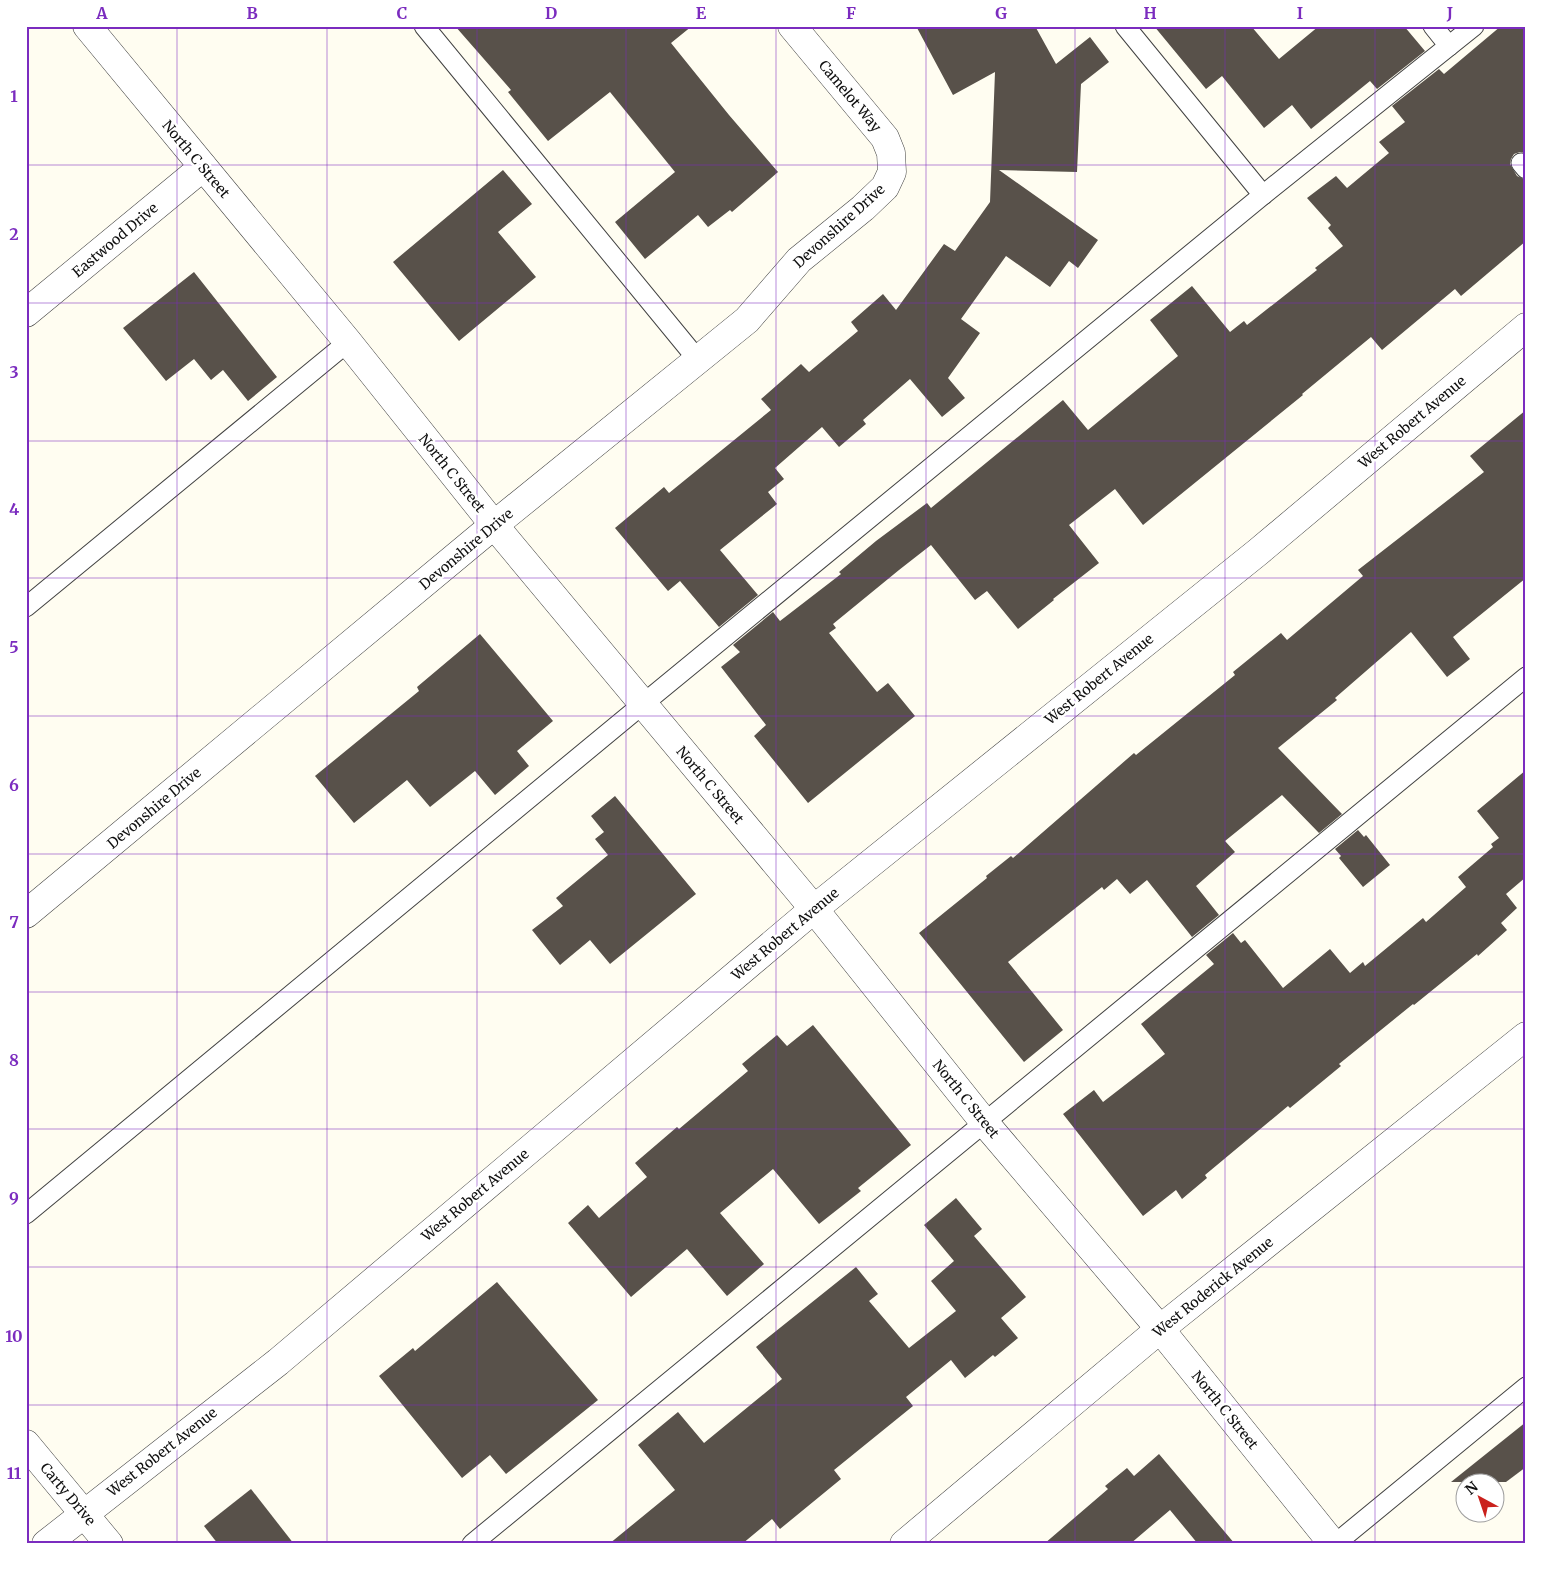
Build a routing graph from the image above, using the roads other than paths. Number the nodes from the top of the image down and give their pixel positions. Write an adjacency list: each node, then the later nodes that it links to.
1 (87, 26): 8 (street, North C Street)
2 (424, 26): 14 (lane)
3 (792, 26): 9 (street, Camelot Way)
4 (1125, 26): 10 (lane)
5 (1433, 26): 7 (lane)
6 (1474, 26): 7 (lane)
7 (1449, 46): 10 (lane)
8 (203, 167): 11 (street, Eastwood Drive); 13 (street, North C Street)
9 (892, 172): 14 (street, Devonshire Drive)
10 (1263, 196): 18 (lane)
11 (26, 313)
12 (1526, 327): 19 (street, West Robert Avenue)
13 (348, 342): 15 (street, North C Street); 16 (lane)
14 (698, 360): 15 (street, Devonshire Drive)
15 (494, 525): 18 (street, North C Street); 20 (street, Devonshire Drive)
16 (26, 607)
17 (1526, 677): 22 (lane)
18 (643, 704): 19 (street, North C Street); 23 (lane)
19 (814, 909): 22 (street, North C Street); 27 (street, West Robert Avenue)
20 (26, 914)
21 (1526, 1036): 24 (street, West Roderick Avenue)
22 (984, 1122): 24 (street, North C Street); 30 (lane)
23 (26, 1214)
24 (1160, 1329): 31 (street, West Roderick Avenue); 32 (street, North C Street)
25 (1526, 1387): 32 (lane)
26 (26, 1444): 27 (street, Carty Drive)
27 (83, 1513): 28 (street, West Robert Avenue); 29 (street, Carty Drive)
28 (46, 1544)
29 (109, 1544)
30 (472, 1544)
31 (904, 1544)
32 (1334, 1544)

